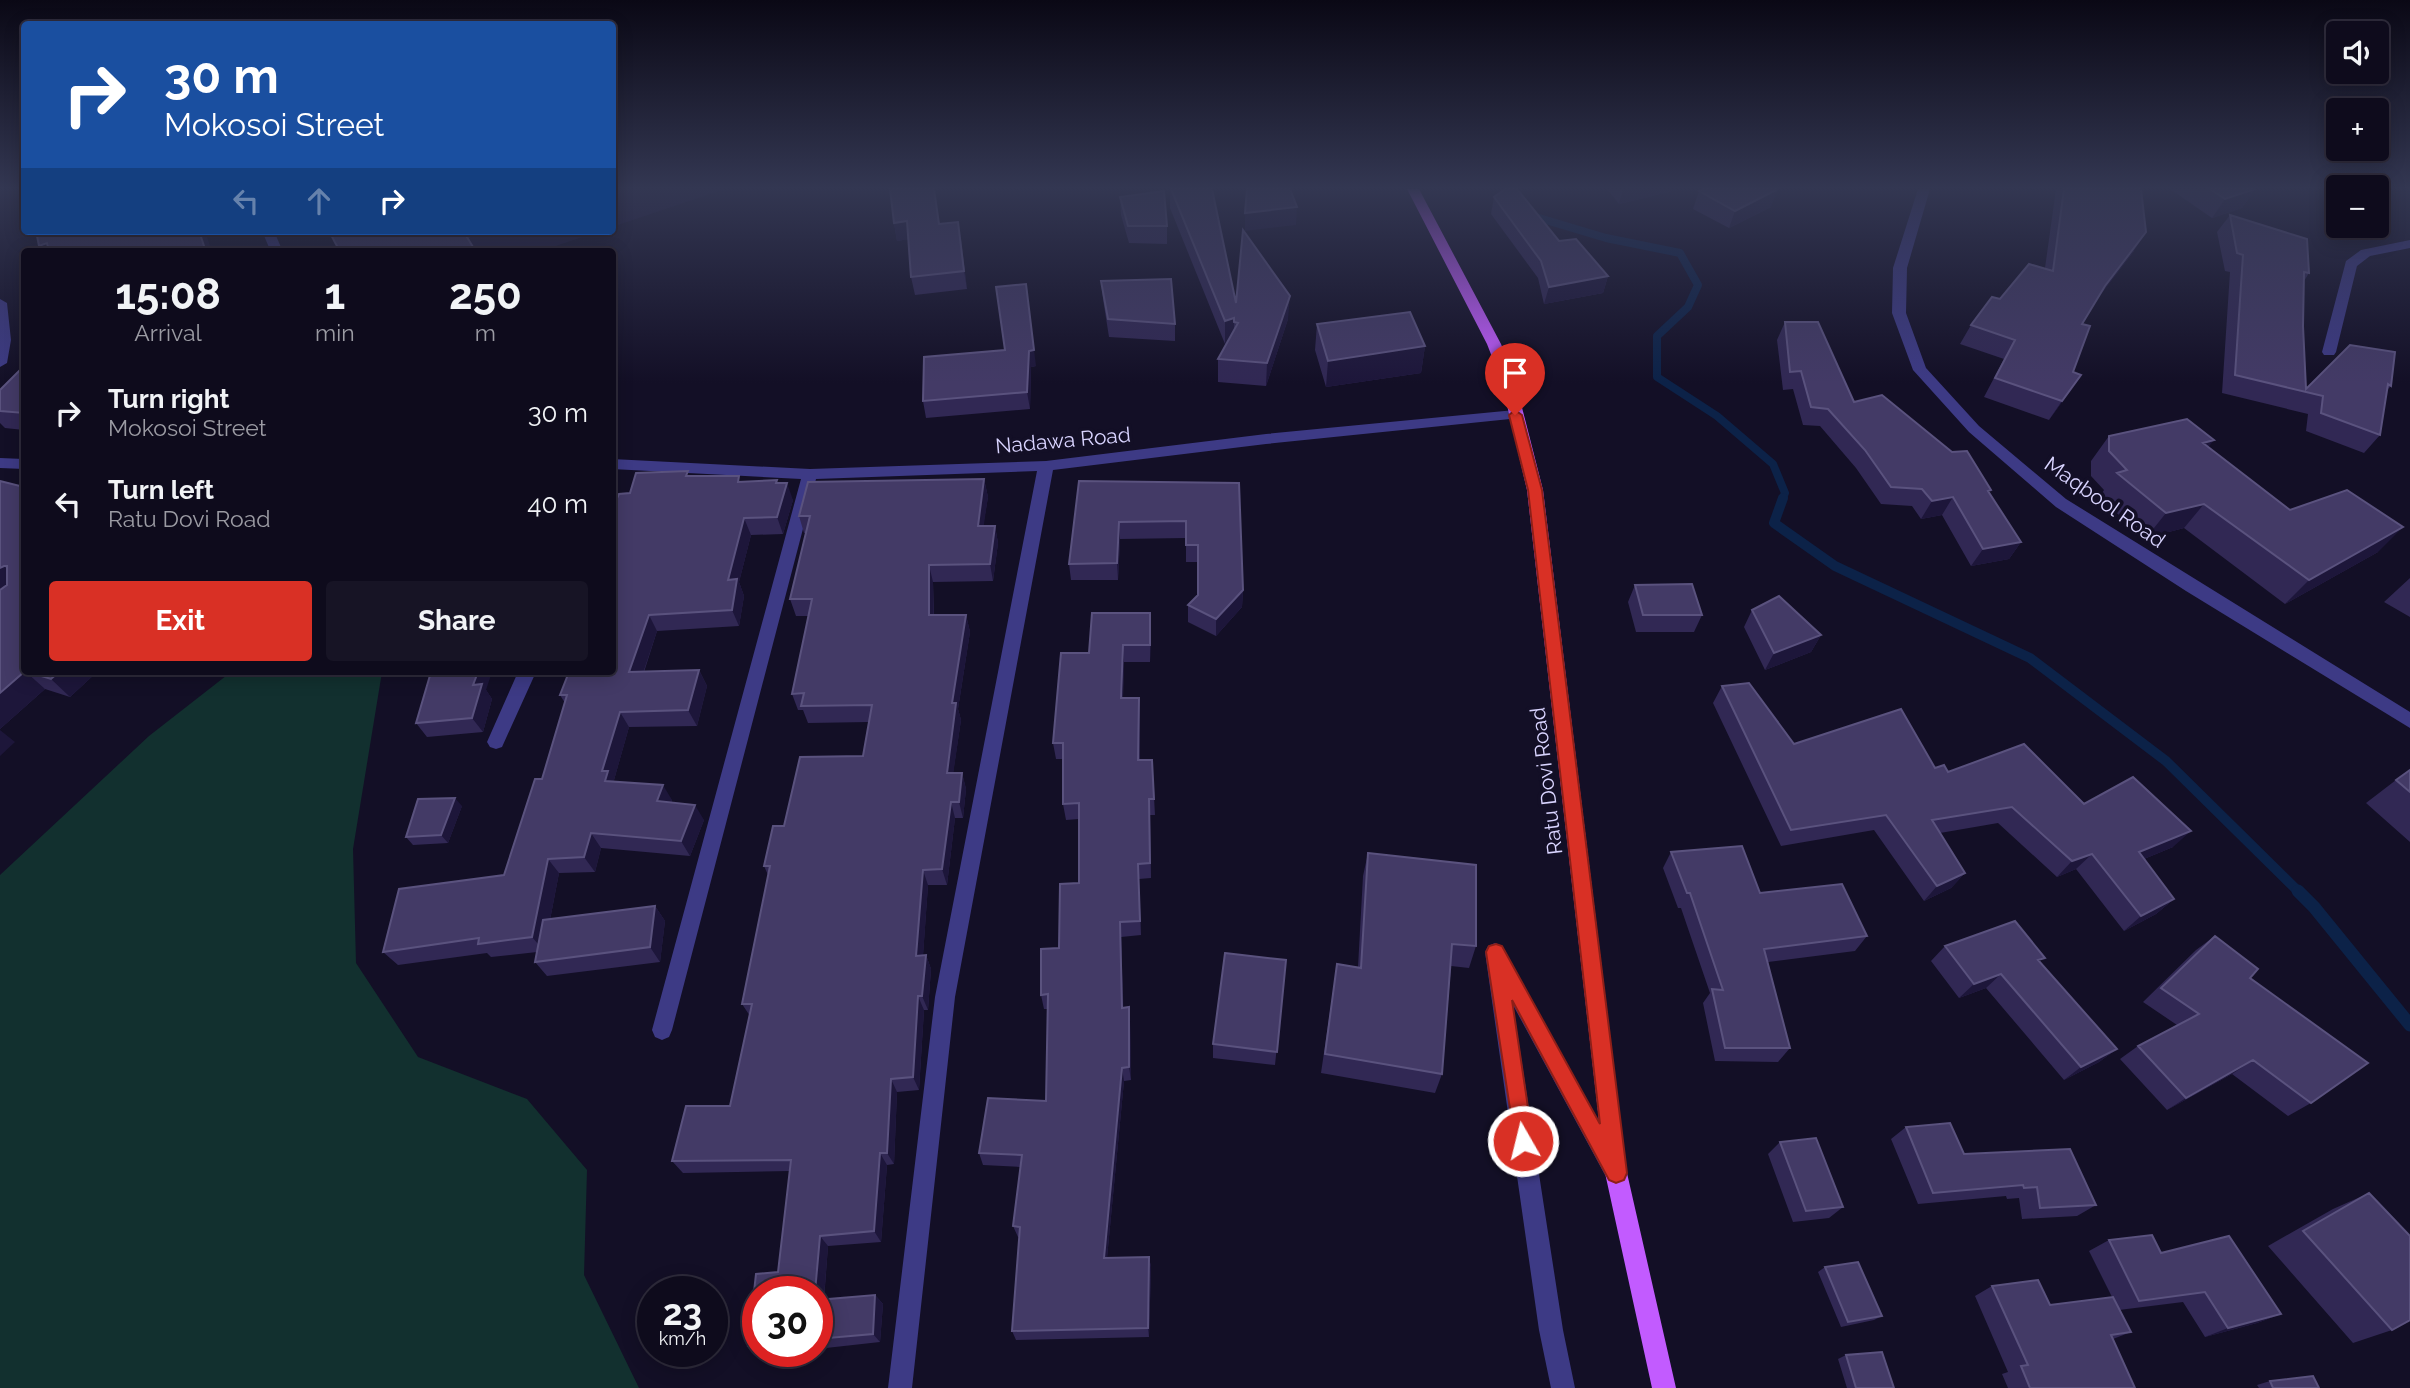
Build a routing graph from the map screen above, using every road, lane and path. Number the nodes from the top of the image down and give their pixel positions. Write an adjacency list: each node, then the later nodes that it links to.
1 (1447, 254): 7 (main road, Ratu Dovi Road)
2 (1904, 254): 14 (street, Maqbool Road)
3 (2364, 254): 5 (street)
4 (0, 303): 6 (street)
5 (2329, 352)
6 (0, 363)
7 (1515, 415): 10 (street, Nadawa Road); 17 (main road, Ratu Dovi Road)
8 (0, 463): 9 (street)
9 (21, 464)
10 (1046, 466): 12 (street, Nadawa Road); 18 (street)
11 (616, 467): 12 (street, Nadawa Road)
12 (810, 474): 16 (street)
13 (526, 675): 15 (street)
14 (2410, 721)
15 (496, 742)
16 (662, 1030)
17 (1616, 1173): 19 (street); 20 (main road, Ratu Dovi Road)
18 (900, 1388)
19 (1563, 1388)
20 (1664, 1388)

